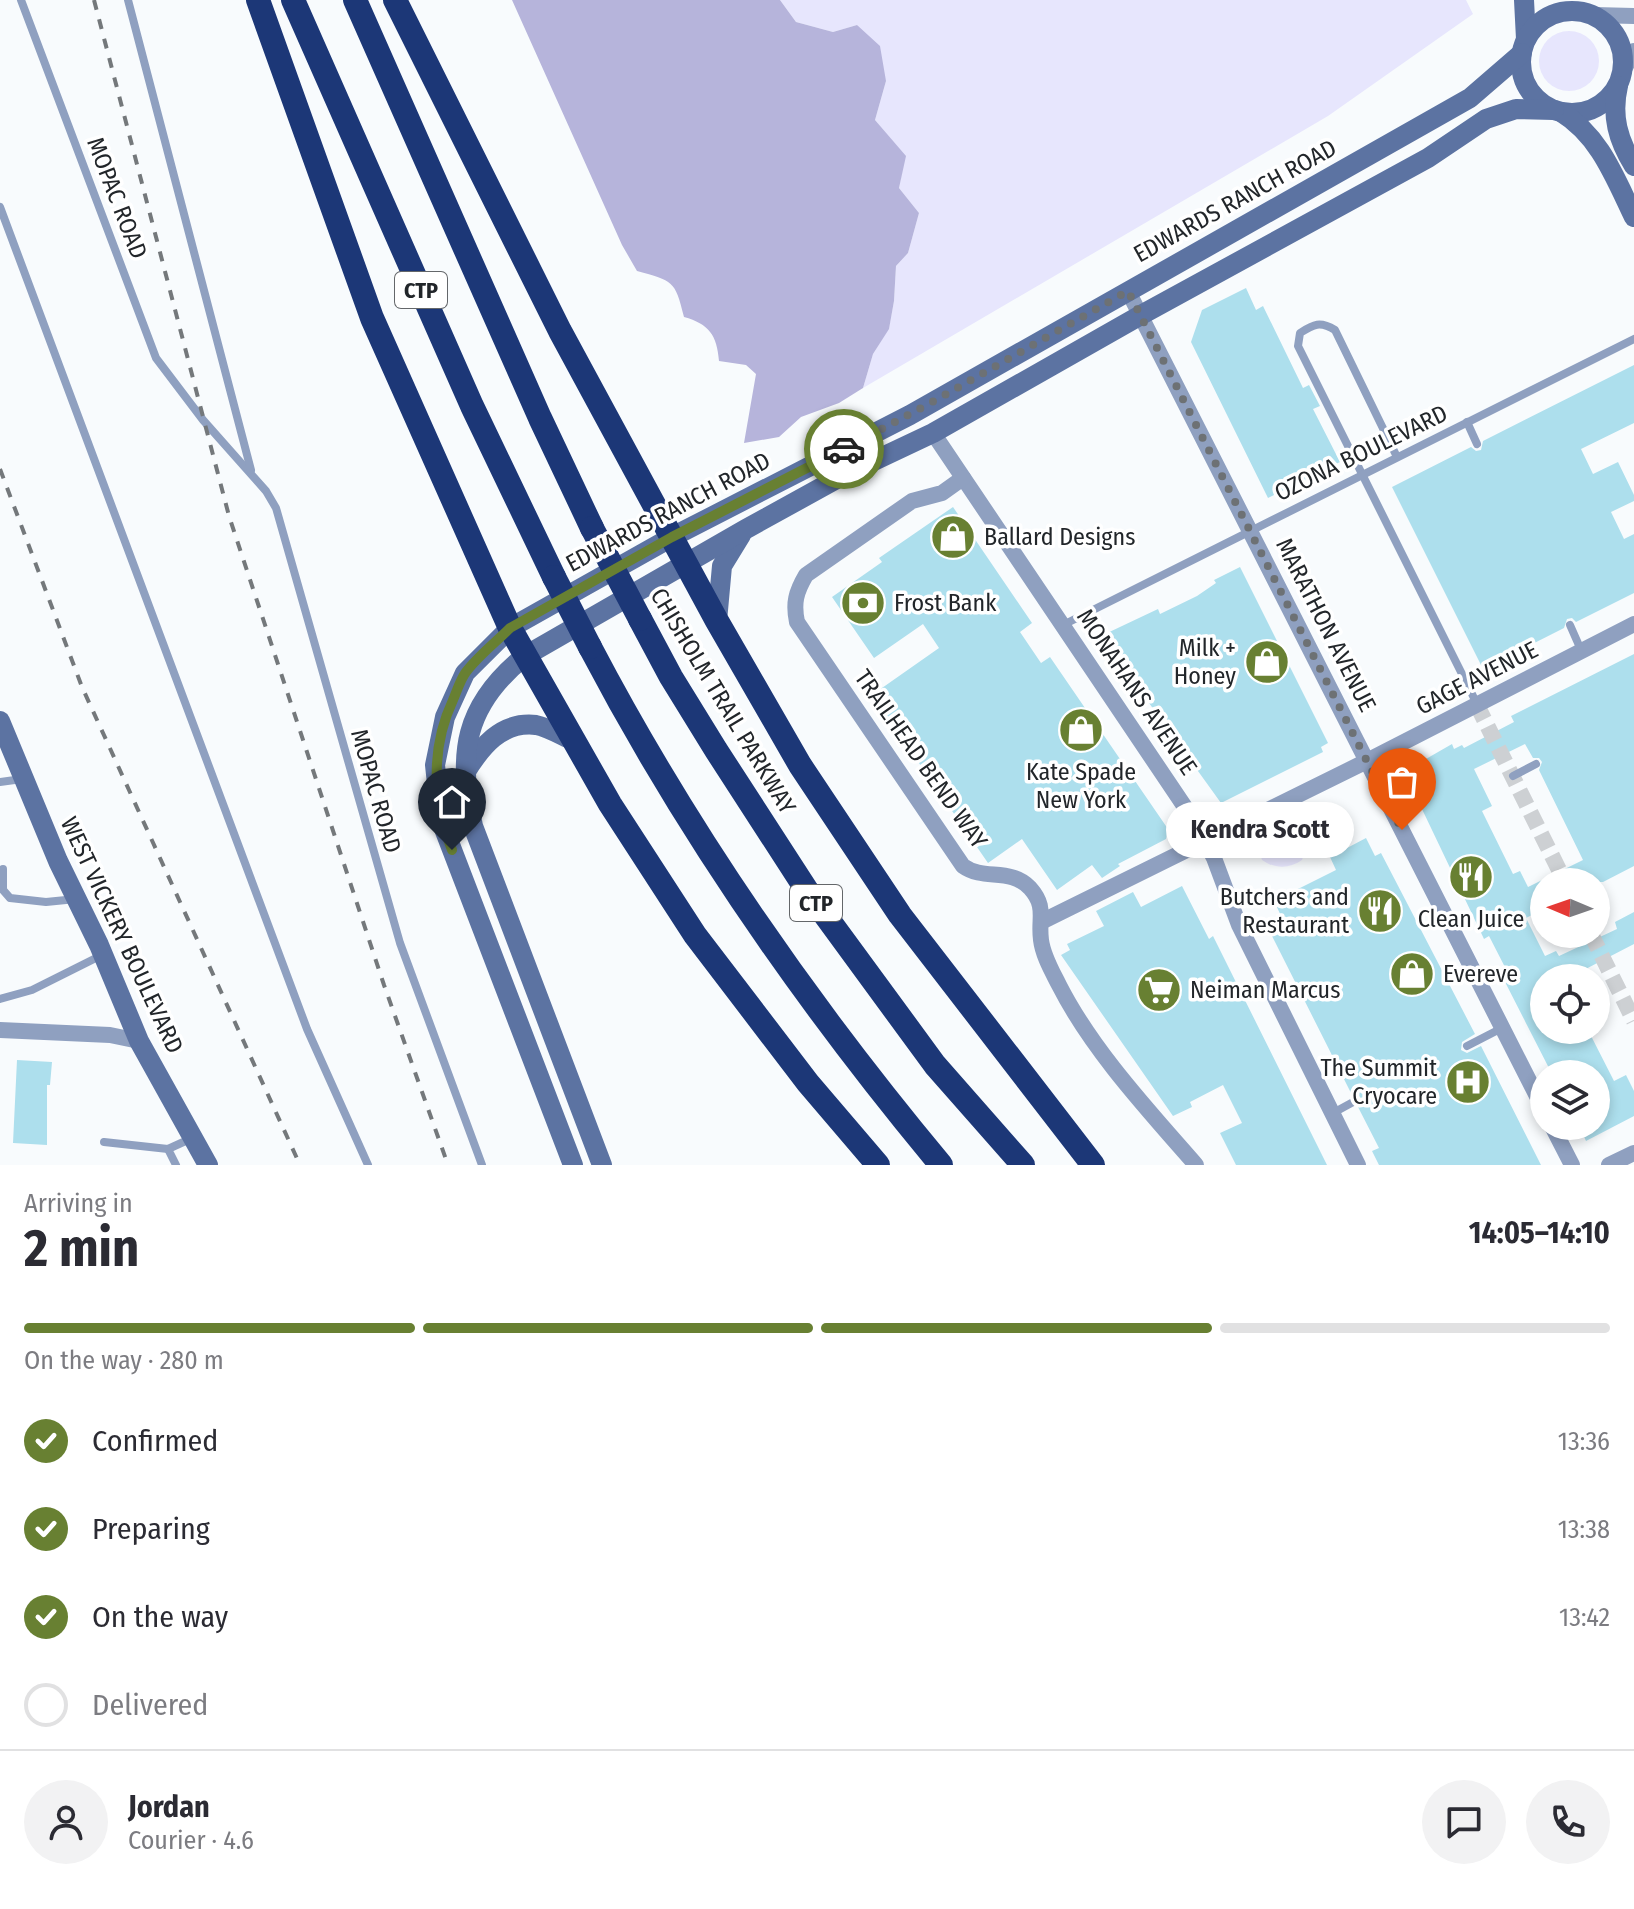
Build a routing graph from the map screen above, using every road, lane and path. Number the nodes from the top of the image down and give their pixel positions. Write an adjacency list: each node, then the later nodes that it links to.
1 (21, 0): 27 (lane, MOPAC ROAD)
2 (128, 0): 27 (lane, MOPAC ROAD)
3 (258, 0): 39 (highway)
4 (293, 0): 76 (highway, CTP, bridge)
5 (355, 0): 77 (highway, CHISHOLM TRAIL PARKWAY / CTP, bridge)
6 (395, 0): 33 (highway)
7 (1524, 0): 11 (street)
8 (1569, 0): 9 (street)
9 (1591, 14): 10 (street); 11 (street); 13 (street)
10 (1634, 16)
11 (1524, 46): 14 (street); 18 (street, EDWARDS RANCH ROAD)
12 (1634, 51): 13 (street)
13 (1620, 79): 14 (street); 15 (street)
14 (1558, 111): 17 (street); 19 (street)
15 (1634, 166)
16 (0, 207): 71 (lane)
17 (1634, 217)
18 (1128, 291): 19 (street, MARATHON AVENUE); 21 (street, EDWARDS RANCH ROAD)
19 (1141, 315): 24 (street); 32 (street, MARATHON AVENUE)
20 (1634, 339): 23 (lane, OZONA BOULEVARD)
21 (987, 372): 22 (street, EDWARDS RANCH ROAD); 24 (street)
22 (910, 415): 29 (street); 33 (street, EDWARDS RANCH ROAD)
23 (1467, 422): 25 (lane); 26 (lane, OZONA BOULEVARD)
24 (933, 433): 29 (street); 30 (street, MONAHANS AVENUE)
25 (1477, 444)
26 (1397, 457): 28 (lane, OZONA BOULEVARD); 28 (lane)
27 (253, 475): 72 (lane, MOPAC ROAD)
28 (1361, 475): 32 (lane, OZONA BOULEVARD); 42 (lane)
29 (842, 476): 31 (street)
30 (963, 478): 37 (street, MONAHANS AVENUE); 54 (street, TRAILHEAD BEND WAY)
31 (746, 529): 34 (street); 35 (street)
32 (1251, 530): 37 (lane, OZONA BOULEVARD); 45 (street, MARATHON AVENUE)
33 (672, 537): 34 (highway); 39 (street, EDWARDS RANCH ROAD)
34 (686, 563): 35 (highway); 41 (street)
35 (717, 621): 78 (highway)
36 (1634, 624): 40 (street, GAGE AVENUE)
37 (1063, 625): 51 (street, MONAHANS AVENUE)
38 (1570, 625): 40 (lane)
39 (510, 628): 41 (highway); 73 (street, EDWARDS RANCH ROAD)
40 (1582, 651): 42 (street, GAGE AVENUE)
41 (525, 656): 44 (highway); 47 (street)
42 (1477, 705): 45 (street, GAGE AVENUE)
43 (0, 721): 49 (street, WEST VICKERY BOULEVARD)
44 (572, 740): 47 (street); 75 (highway)
45 (1367, 761): 51 (street, GAGE AVENUE); 57 (street, MARATHON AVENUE)
46 (1536, 764): 48 (lane)
47 (465, 773): 74 (street)
48 (1513, 776)
49 (23, 779): 50 (lane); 53 (street, WEST VICKERY BOULEVARD)
50 (0, 782)
51 (1205, 841): 54 (street, GAGE AVENUE); 63 (street, MONAHANS AVENUE)
52 (3, 869): 53 (lane)
53 (76, 899): 55 (street, WEST VICKERY BOULEVARD)
54 (1041, 922): 79 (street, TRAILHEAD BEND WAY)
55 (103, 954): 56 (lane); 59 (street, WEST VICKERY BOULEVARD)
56 (0, 999)
57 (1503, 1028): 60 (lane); 61 (street, MARATHON AVENUE)
58 (0, 1030): 59 (street)
59 (139, 1041): 64 (street, WEST VICKERY BOULEVARD)
60 (1467, 1046)
61 (1530, 1082)
62 (1355, 1101): 63 (lane)
63 (1332, 1113): 80 (street, MONAHANS AVENUE)
64 (193, 1138): 67 (lane); 70 (street, WEST VICKERY BOULEVARD)
65 (1559, 1140): 81 (street)
66 (104, 1142): 67 (lane)
67 (168, 1149): 69 (lane)
68 (1634, 1153): 82 (street)
69 (176, 1165)
70 (208, 1165)
71 (368, 1165)
72 (482, 1165)
73 (573, 1165)
74 (602, 1165)
75 (878, 1165)
76 (941, 1165)
77 (1023, 1165)
78 (1093, 1165)
79 (1196, 1165)
80 (1358, 1165)
81 (1572, 1165)
82 (1609, 1165)

